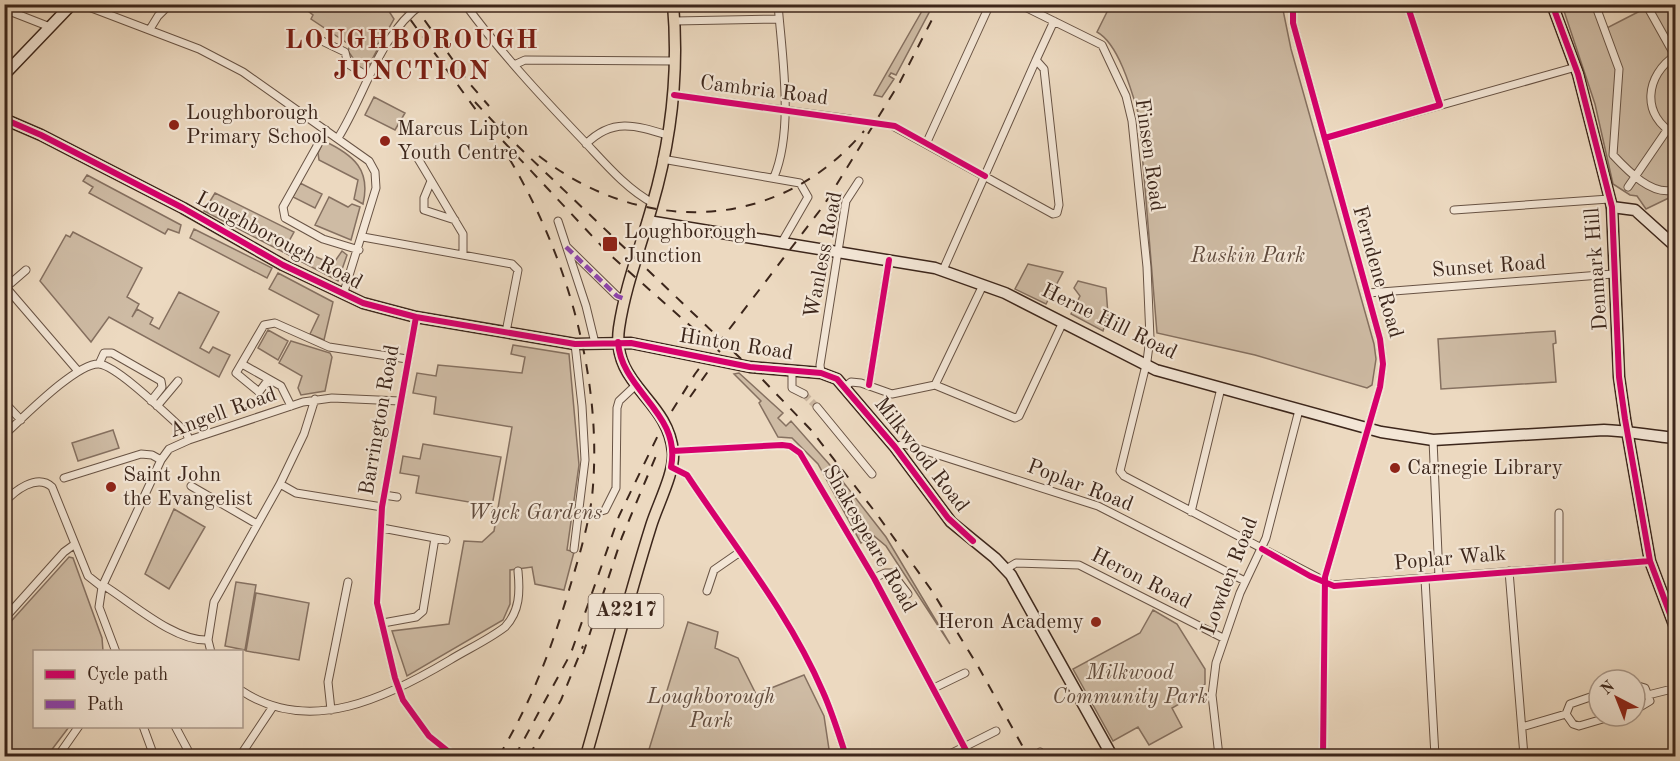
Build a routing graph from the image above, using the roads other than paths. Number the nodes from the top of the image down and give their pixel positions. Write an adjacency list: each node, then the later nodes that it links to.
1 (72, 4): 19 (street)
2 (81, 4): 20 (street)
3 (170, 4): 20 (street)
4 (422, 4): 28 (street)
5 (465, 4): 25 (street)
6 (673, 4): 17 (main road, A2217)
7 (778, 4): 16 (street)
8 (990, 4): 42 (street)
9 (1019, 4): 18 (street, Finsen Road)
10 (1293, 4): 40 (street, Ferndene Road)
11 (1407, 4): 30 (street)
12 (1552, 4): 26 (main road, Denmark Hill)
13 (1595, 4): 46 (street)
14 (1646, 4): 22 (street)
15 (4, 9): 19 (street)
16 (779, 18): 17 (street); 31 (street)
17 (675, 21): 24 (main road, A2217)
18 (1054, 21): 23 (street); 83 (street, Finsen Road)
19 (50, 27): 27 (street)
20 (150, 29): 35 (street)
21 (320, 40): 28 (street)
22 (1675, 55): 36 (street)
23 (1036, 60): 45 (street); 45 (street)
24 (675, 61): 25 (street); 29 (main road, A2217)
25 (514, 65): 41 (street)
26 (1576, 67): 30 (street); 53 (main road, Denmark Hill)
27 (4, 75)
28 (369, 77): 39 (street)
29 (674, 95): 31 (street, Cambria Road); 37 (main road, A2217)
30 (1440, 105): 40 (street)
31 (785, 112): 33 (street, Cambria Road); 47 (street)
32 (4, 119): 72 (street, Loughborough Road)
33 (850, 119)
34 (892, 126): 42 (street)
35 (326, 130): 39 (street); 62 (street)
36 (1667, 130): 38 (street); 46 (street)
37 (667, 135): 41 (street); 44 (main road, A2217)
38 (1676, 135)
39 (338, 138): 58 (street)
40 (1325, 138): 71 (street, Ferndene Road)
41 (586, 144): 52 (street)
42 (926, 144): 45 (street)
43 (417, 157): 48 (street)
44 (663, 159): 47 (street); 52 (main road, A2217)
45 (985, 176): 67 (street)
46 (1636, 176): 50 (street); 51 (street)
47 (774, 177): 59 (street)
48 (431, 181): 55 (street); 55 (street)
49 (859, 181): 63 (street, Wanless Road)
50 (1628, 187)
51 (1676, 189)
52 (653, 203): 57 (main road, A2217)
53 (1610, 203): 54 (street); 61 (street); 68 (main road, Denmark Hill)
54 (1454, 210)
55 (454, 220): 64 (street)
56 (558, 220): 60 (street)
57 (648, 221): 59 (street, Herne Hill Road); 73 (main road, A2217)
58 (363, 237): 62 (street); 64 (street)
59 (782, 242): 63 (street, Herne Hill Road)
60 (566, 247): 73 (street); 78 (street)
61 (1676, 248)
62 (359, 250): 72 (street)
63 (839, 251): 65 (street, Herne Hill Road); 86 (street, Wanless Road)
64 (463, 254): 76 (street)
65 (889, 260): 67 (street, Herne Hill Road); 91 (street)
66 (26, 270): 69 (street)
67 (943, 270): 70 (street, Herne Hill Road)
68 (1613, 274): 71 (street, Sunset Road); 104 (main road, Denmark Hill)
69 (4, 285): 84 (street)
70 (983, 285): 75 (street, Herne Hill Road); 89 (street)
71 (1368, 293): 103 (street, Ferndene Road)
72 (343, 295): 74 (street, Loughborough Road)
73 (625, 299): 77 (main road, A2217)
74 (416, 317): 76 (street, Loughborough Road); 80 (street, Barrington Road)
75 (1064, 322): 83 (street, Herne Hill Road); 89 (street)
76 (506, 332): 79 (street, Loughborough Road)
77 (618, 342): 78 (street, Loughborough Road); 85 (street, Hinton Road); 90 (main road, A2217)
78 (595, 343): 79 (street, Loughborough Road)
79 (575, 344): 132 (street)
80 (407, 360): 82 (street); 96 (street, Barrington Road)
81 (99, 364): 84 (street); 98 (street); 98 (street)
82 (242, 364): 87 (street); 87 (street)
83 (1146, 366): 93 (street, Herne Hill Road); 116 (street, Finsen Road)
84 (78, 371): 102 (street)
85 (792, 372): 86 (street, Hinton Road); 94 (street)
86 (821, 373): 92 (street, Hinton Road)
87 (268, 380): 99 (street)
88 (178, 381): 98 (street)
89 (935, 384): 91 (street, Hinton Road)
90 (636, 385): 112 (main road, A2217); 124 (street)
91 (869, 385): 92 (street, Hinton Road)
92 (846, 386): 111 (street, Milkwood Road)
93 (1221, 388): 101 (street, Herne Hill Road); 125 (street)
94 (804, 394)
95 (315, 399): 96 (street, Angell Road); 99 (street, Angell Road); 118 (street)
96 (400, 401): 109 (street, Barrington Road)
97 (4, 402): 102 (street)
98 (154, 404): 107 (street)
99 (291, 406): 107 (street, Angell Road)
100 (817, 408): 115 (street)
101 (1299, 410): 103 (street, Herne Hill Road); 133 (street, Lowden Road)
102 (21, 420): 105 (street)
103 (1368, 429): 108 (street, Herne Hill Road); 145 (street, Ferndene Road)
104 (1627, 430): 106 (street, Herne Hill Road); 108 (street, Herne Hill Road); 135 (main road, Denmark Hill)
105 (4, 435)
106 (1676, 438)
107 (189, 440): 113 (street, Angell Road)
108 (1432, 440): 140 (street)
109 (393, 444): 110 (street); 120 (street, Barrington Road)
110 (401, 446)
111 (895, 447): 137 (street, Milkwood Road); 143 (street, Poplar Road)
112 (673, 451): 114 (main road, A2217); 141 (street, Shakespeare Road)
113 (160, 460): 117 (street, Angell Road); 146 (street)
114 (671, 467): 134 (street); 181 (main road, A2217)
115 (872, 474)
116 (1121, 474): 125 (street, Poplar Walk)
117 (64, 478)
118 (280, 484): 123 (street); 127 (street)
119 (191, 486): 127 (street)
120 (384, 495): 121 (street); 123 (street, Barrington Road)
121 (397, 497)
122 (4, 503): 131 (street)
123 (382, 507): 128 (street, Barrington Road)
124 (598, 512)
125 (1191, 512): 133 (street, Poplar Walk)
126 (1559, 513): 136 (street)
127 (257, 524): 154 (street)
128 (381, 528): 129 (street); 151 (street, Barrington Road)
129 (435, 538): 130 (street); 151 (street)
130 (446, 540)
131 (75, 544): 146 (street); 150 (street)
132 (574, 549)
133 (1262, 549): 143 (street, Lowden Road); 145 (street, Poplar Walk)
134 (740, 552): 147 (street); 182 (street)
135 (1650, 561): 136 (street, Poplar Walk); 149 (main road, Denmark Hill)
136 (1559, 566): 139 (street, Poplar Walk)
137 (1006, 569): 153 (street, Heron Road); 185 (street, Milkwood Road)
138 (518, 571): 160 (street)
139 (1509, 571): 140 (street, Poplar Walk); 170 (street)
140 (1439, 577): 142 (street, Poplar Walk)
141 (874, 578): 148 (street); 159 (street, Shakespeare Road)
142 (1425, 579): 145 (street, Poplar Walk); 188 (street)
143 (1245, 581): 153 (street, Lowden Road)
144 (348, 582): 167 (street)
145 (1325, 583): 187 (street, Ferndene Road)
146 (103, 586): 154 (street); 155 (street)
147 (707, 591)
148 (908, 594)
149 (1673, 615): 152 (main road, Denmark Hill)
150 (4, 619)
151 (382, 623): 160 (street, Barrington Road)
152 (1676, 630)
153 (1223, 638): 186 (street, Lowden Road)
154 (208, 640): 156 (street)
155 (116, 650)
156 (211, 650)
157 (965, 673): 159 (street)
158 (1676, 680): 161 (street)
159 (934, 688): 175 (street, Shakespeare Road)
160 (399, 689): 167 (street); 180 (street, Barrington Road)
161 (1674, 690): 163 (street)
162 (243, 692): 166 (street)
163 (1648, 695): 165 (street)
164 (1587, 697): 168 (street)
165 (1647, 705)
166 (272, 708): 167 (street); 179 (street)
167 (330, 710)
168 (1566, 714): 169 (street); 170 (street)
169 (1587, 724)
170 (1522, 727): 189 (street)
171 (78, 728): 176 (street)
172 (144, 728): 177 (street)
173 (176, 728): 178 (street)
174 (996, 731): 175 (street)
175 (964, 747): 183 (street); 184 (street, Shakespeare Road)
176 (58, 756)
177 (154, 756)
178 (191, 756)
179 (240, 756)
180 (454, 756)
181 (586, 756)
182 (846, 756)
183 (946, 756)
184 (969, 756)
185 (1112, 756)
186 (1219, 756)
187 (1323, 756)
188 (1435, 756)
189 (1524, 756)

